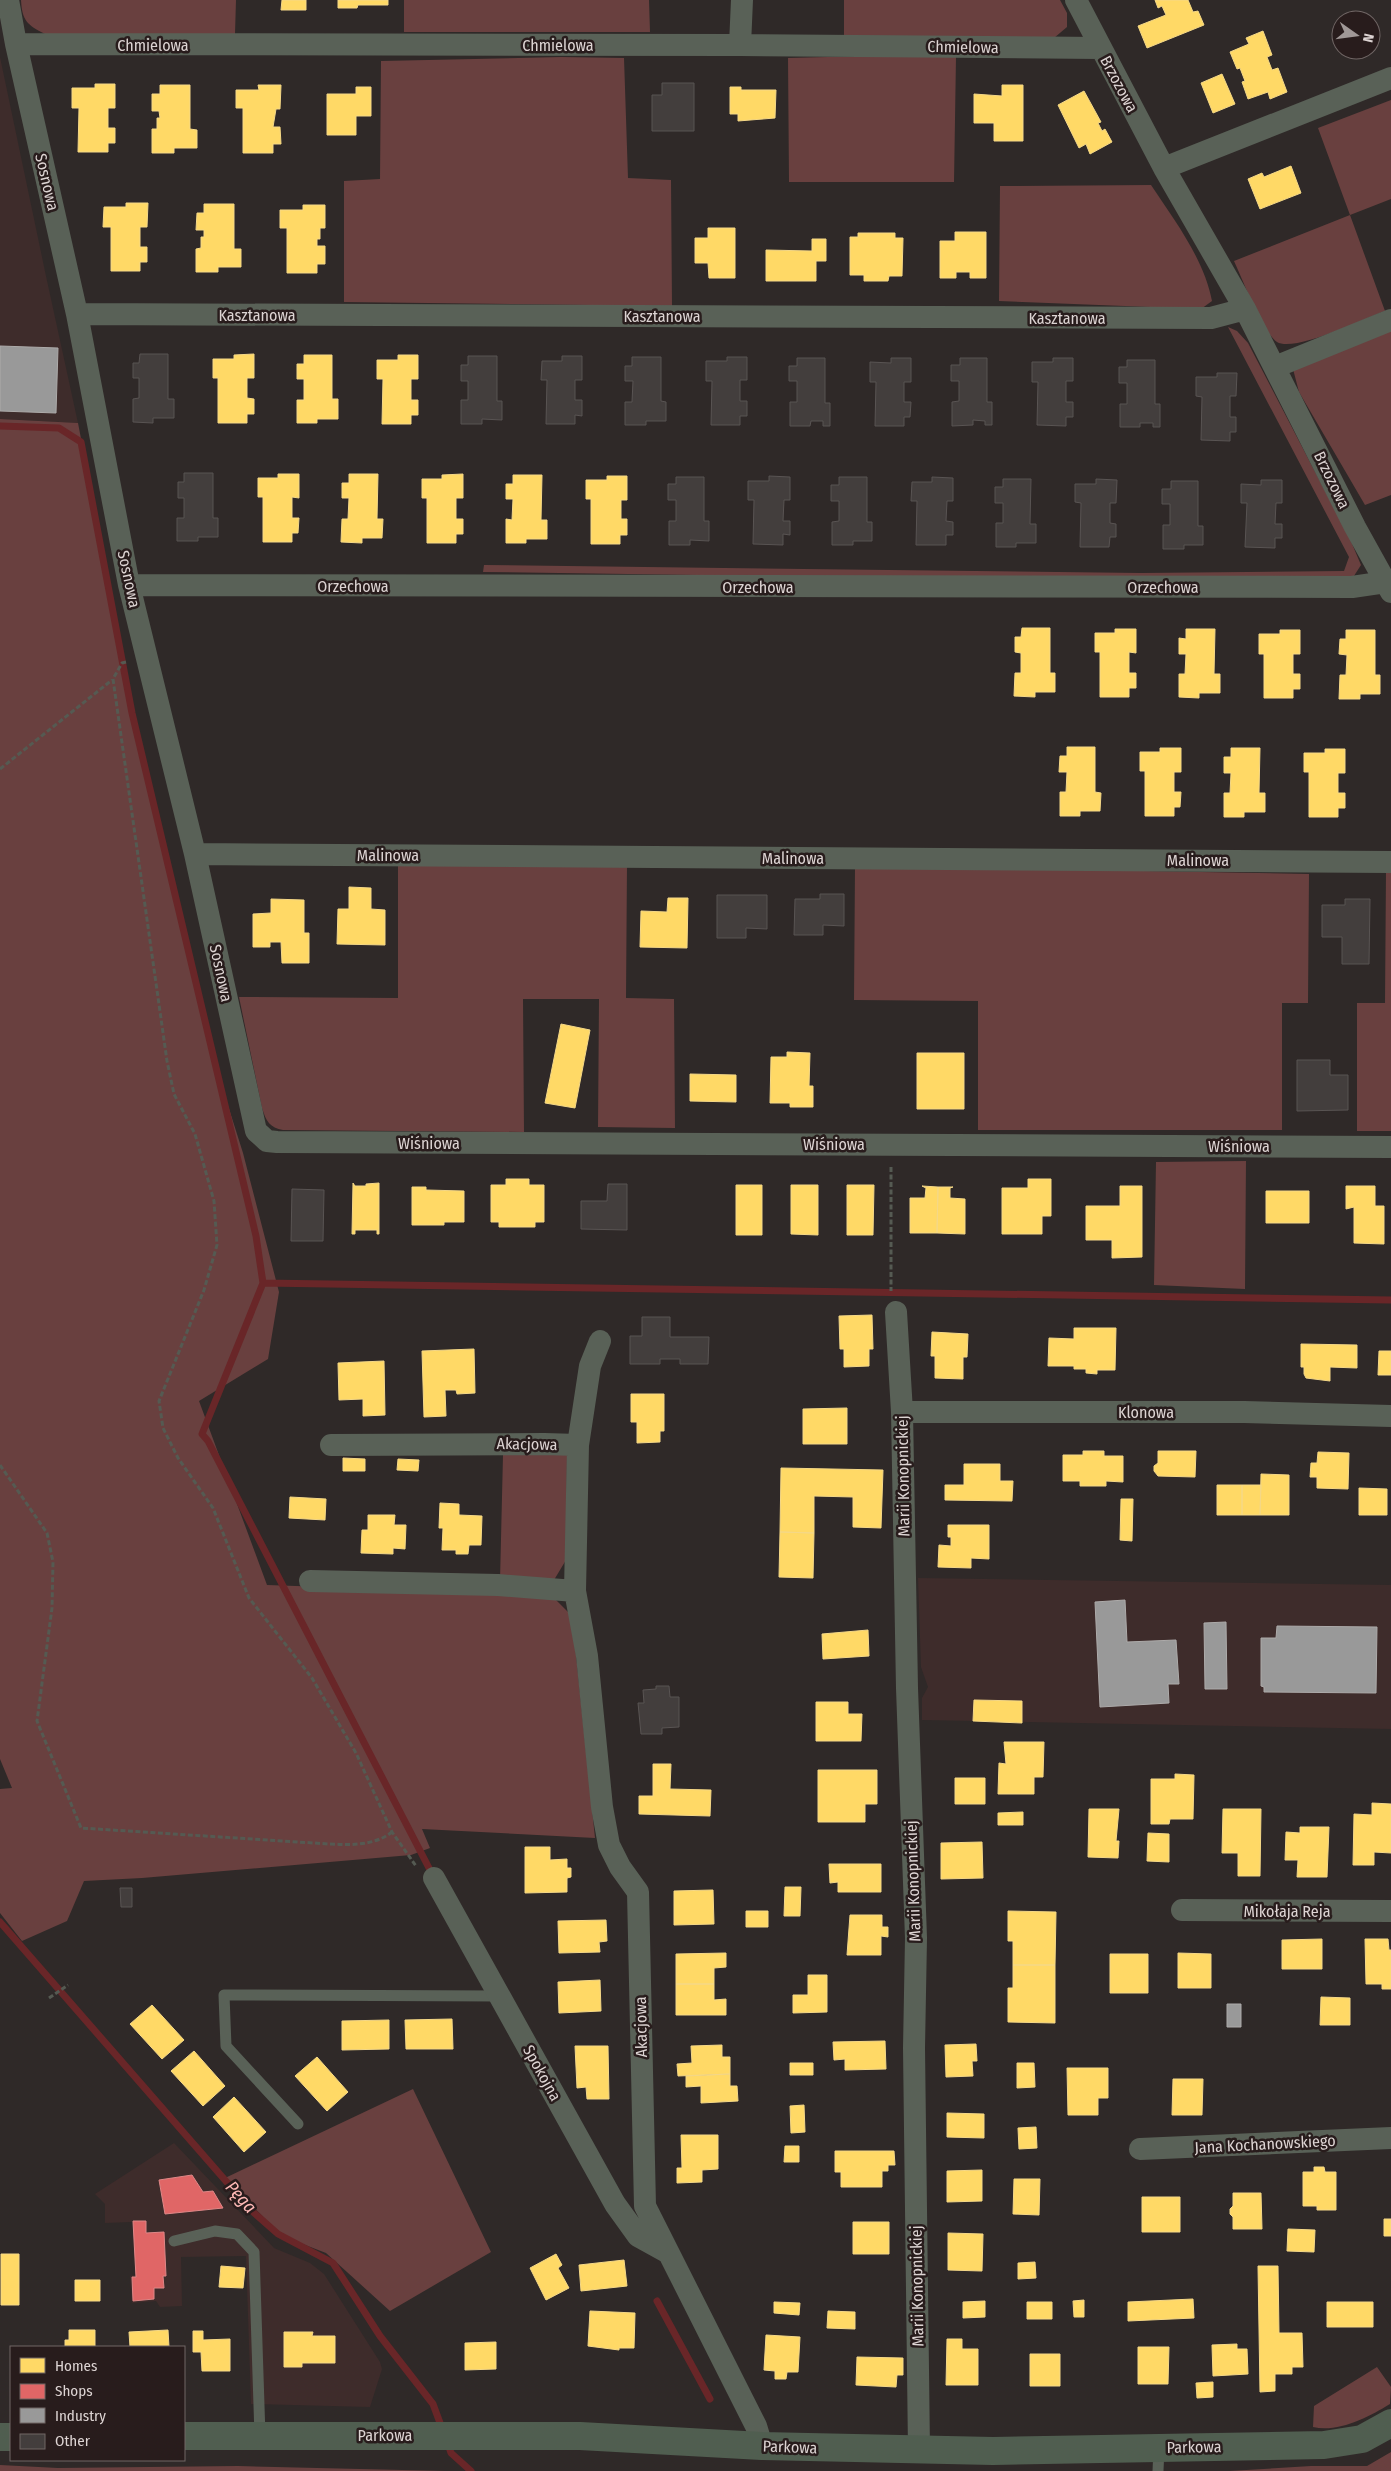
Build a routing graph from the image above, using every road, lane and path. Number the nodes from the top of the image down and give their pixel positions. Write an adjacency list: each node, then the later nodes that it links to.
1 (8, 0): 4 (street, Sosnowa)
2 (742, 0): 5 (street)
3 (1076, 0): 6 (street, Brzozowa)
4 (16, 44): 5 (street, Chmielowa); 10 (street, Sosnowa)
5 (740, 45): 6 (street, Chmielowa)
6 (1100, 48): 8 (street, Brzozowa)
7 (1391, 78): 8 (street)
8 (1164, 168): 9 (street, Brzozowa)
9 (1245, 309): 10 (street, Kasztanowa); 12 (street, Brzozowa)
10 (77, 314): 13 (street, Sosnowa)
11 (1391, 320): 12 (street)
12 (1275, 367): 14 (street, Brzozowa)
13 (129, 585): 14 (street, Orzechowa); 18 (street, Sosnowa)
14 (1389, 587)
15 (122, 663): 16 (path)
16 (113, 679): 17 (path); 33 (path)
17 (0, 770)
18 (195, 854): 19 (street, Malinowa); 20 (street, Sosnowa)
19 (1391, 862)
20 (277, 1142): 21 (street, Wiśniowa)
21 (891, 1144): 22 (street, Wiśniowa); 23 (path)
22 (1391, 1147)
23 (891, 1285)
24 (896, 1312): 26 (street, Marii Konopnickiej)
25 (600, 1341): 29 (street)
26 (902, 1412): 27 (street, Klonowa); 49 (street, Marii Konopnickiej)
27 (1391, 1416)
28 (331, 1445): 29 (street, Akacjowa)
29 (578, 1446): 32 (street, Akacjowa)
30 (0, 1465): 33 (path)
31 (310, 1581): 32 (street)
32 (575, 1591): 44 (street, Akacjowa)
33 (392, 1832): 34 (path)
34 (434, 1878): 38 (street, Spokojna)
35 (1182, 1910): 36 (street, Mikołaja Reja)
36 (1391, 1911)
37 (68, 1985): 39 (path)
38 (500, 1996): 40 (lane); 44 (street, Spokojna)
39 (49, 1998)
40 (298, 2124)
41 (1391, 2138): 42 (street, Jana Kochanowskiego)
42 (1140, 2149)
43 (174, 2240): 47 (lane)
44 (667, 2252): 48 (street, Akacjowa)
45 (1391, 2423): 50 (street, Parkowa)
46 (185, 2436): 47 (street, Parkowa)
47 (260, 2436): 48 (street, Parkowa)
48 (762, 2446): 49 (street, Parkowa)
49 (919, 2450): 50 (street, Parkowa)
50 (1159, 2459)

